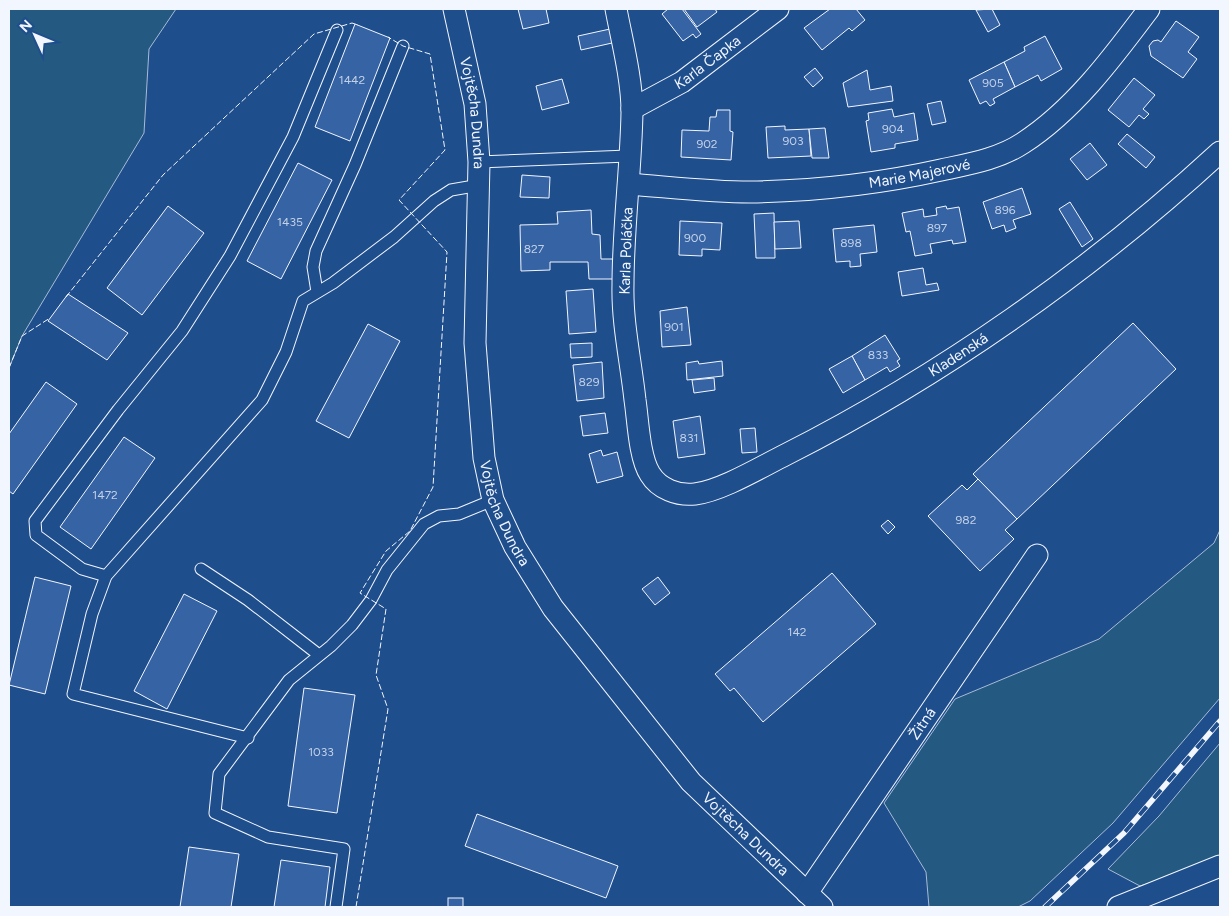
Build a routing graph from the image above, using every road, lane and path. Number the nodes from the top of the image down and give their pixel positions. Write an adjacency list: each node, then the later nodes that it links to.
1 (454, 9): 10 (street, Vojtěcha Dundra)
2 (616, 9): 7 (street, Karla Poláčka)
3 (778, 9): 7 (street, Karla Čapka)
4 (1149, 9): 11 (street, Marie Majerové)
5 (337, 30): 18 (lane)
6 (403, 46): 13 (lane)
7 (632, 109): 9 (street, Karla Poláčka)
8 (1220, 152): 14 (street, Kladenská)
9 (628, 156): 10 (lane); 11 (street, Karla Poláčka)
10 (479, 162): 12 (street, Vojtěcha Dundra)
11 (629, 184): 14 (street, Karla Poláčka)
12 (480, 185): 13 (lane); 15 (street, Vojtěcha Dundra)
13 (317, 292): 18 (lane)
14 (663, 487)
15 (493, 500): 19 (lane); 22 (street, Vojtěcha Dundra)
16 (1037, 555): 22 (street, Žitná)
17 (201, 569): 19 (lane)
18 (106, 576): 20 (lane)
19 (319, 655): 20 (lane)
20 (248, 738): 23 (lane)
21 (1220, 866): 25 (street)
22 (807, 893): 24 (street, Vojtěcha Dundra)
23 (336, 907)
24 (822, 907)
25 (1118, 907)

